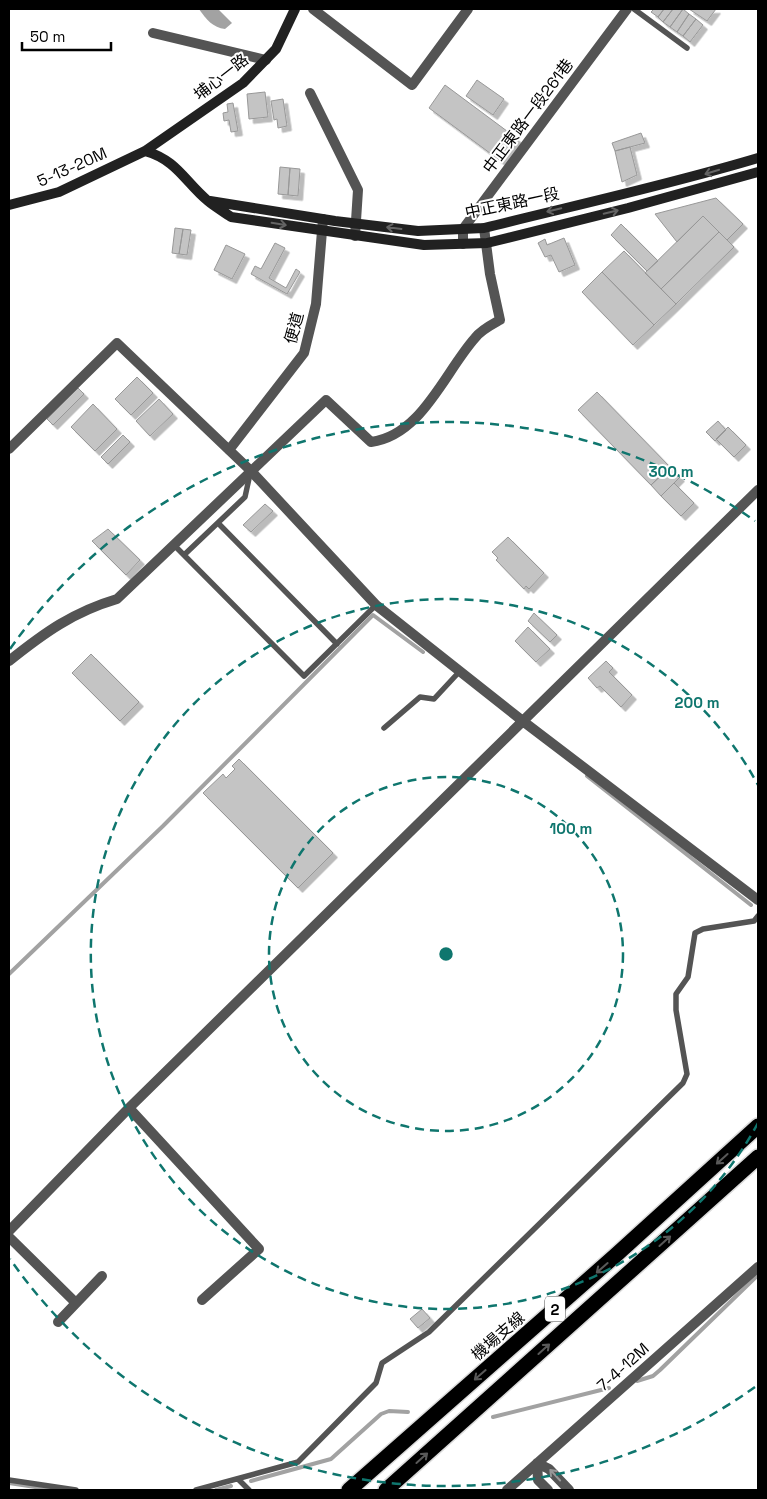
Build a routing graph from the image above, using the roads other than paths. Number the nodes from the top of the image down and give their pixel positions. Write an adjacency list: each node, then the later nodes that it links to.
1 (295, 9): 8 (main road, 埔心一路)
2 (313, 9): 5 (street)
3 (626, 9): 18 (street, 中正東路一段261巷)
4 (634, 9): 7 (lane)
5 (464, 10)
6 (153, 33): 8 (street)
7 (687, 48)
8 (266, 60): 10 (main road, 埔心一路)
9 (310, 93): 16 (street)
10 (145, 151): 13 (main road); 14 (main road, 5-13-20M)
11 (758, 158): 17 (main road, 中正東路一段, one-way to 17)
12 (758, 172): 21 (main road, 中正東路一段, one-way to 12)
13 (208, 201): 15 (main road, 中正東路一段); 19 (main road, 中正東路一段, one-way to 19)
14 (9, 205)
15 (323, 219): 16 (main road, 中正東路一段); 19 (street, 便道)
16 (356, 223): 18 (main road, 中正東路一段, one-way to 16); 20 (street)
17 (484, 228): 18 (main road, 中正東路一段); 21 (street)
18 (463, 230): 22 (street)
19 (322, 231): 20 (main road, 中正東路一段); 24 (street, 便道)
20 (354, 236): 22 (main road, 中正東路一段)
21 (487, 243): 22 (main road, 中正東路一段); 25 (street)
22 (463, 244)
23 (9, 449): 24 (street)
24 (229, 450): 25 (street)
25 (251, 471): 27 (lane); 28 (street); 30 (street)
26 (758, 490): 34 (street)
27 (218, 523): 29 (lane); 31 (lane)
28 (173, 544): 29 (lane); 32 (street)
29 (184, 555): 31 (lane)
30 (376, 605): 31 (lane); 33 (street)
31 (337, 644)
32 (9, 661)
33 (460, 671): 34 (street); 35 (lane)
34 (524, 722): 36 (street); 38 (street)
35 (384, 728)
36 (758, 900)
37 (758, 916): 49 (lane)
38 (129, 1108): 41 (street); 45 (street)
39 (758, 1126): 54 (highway, 機場支線 / 2, one-way to 54)
40 (758, 1157): 55 (highway, 2, one-way to 40)
41 (9, 1232)
42 (9, 1237): 46 (street)
43 (758, 1267): 48 (street, 7-4-12M)
44 (102, 1276): 46 (street)
45 (202, 1300)
46 (76, 1303): 47 (street)
47 (58, 1322)
48 (537, 1463): 56 (street, 7-4-12M); 57 (street); 58 (street, one-way to 48)
49 (238, 1479): 52 (lane); 53 (lane)
50 (9, 1480): 51 (lane)
51 (76, 1490)
52 (196, 1490)
53 (249, 1490)
54 (349, 1490)
55 (386, 1490)
56 (507, 1490)
57 (548, 1490)
58 (569, 1490)

